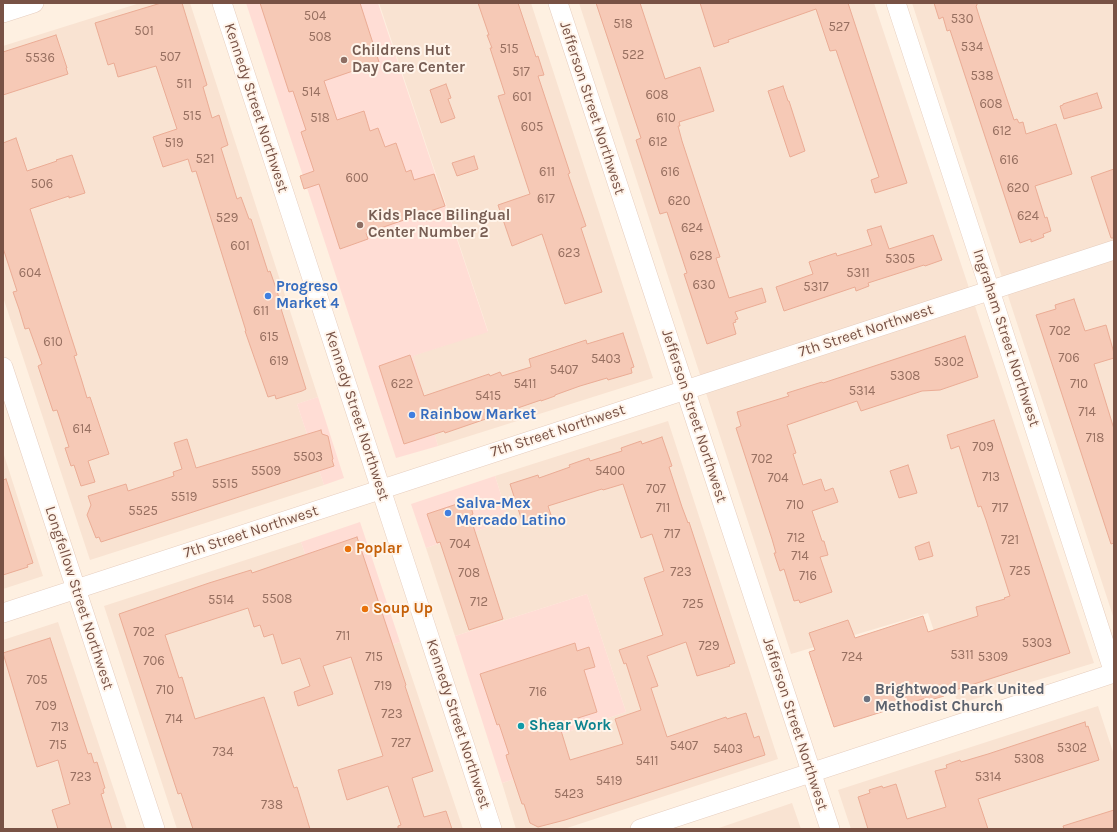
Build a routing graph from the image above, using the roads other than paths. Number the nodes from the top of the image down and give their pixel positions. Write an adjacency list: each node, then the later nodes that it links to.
1 (34, 3): 5 (street)
2 (222, 3): 10 (street, Kennedy Street Northwest)
3 (558, 3): 9 (street, Jefferson Street Northwest)
4 (896, 3): 7 (street, Ingraham Street Northwest)
5 (3, 13)
6 (1114, 250): 7 (street, 7th Street Northwest)
7 (990, 290): 9 (street, 7th Street Northwest); 13 (street, Ingraham Street Northwest)
8 (3, 367): 11 (street, Longfellow Street Northwest)
9 (686, 390): 10 (street, 7th Street Northwest); 14 (street, Jefferson Street Northwest)
10 (381, 489): 11 (street, 7th Street Northwest); 16 (street, Kennedy Street Northwest)
11 (76, 589): 12 (street, 7th Street Northwest); 15 (street, Longfellow Street Northwest)
12 (3, 613)
13 (1114, 673): 14 (street)
14 (811, 772): 17 (street); 18 (street, Jefferson Street Northwest)
15 (155, 829)
16 (492, 829)
17 (640, 829)
18 (830, 829)

